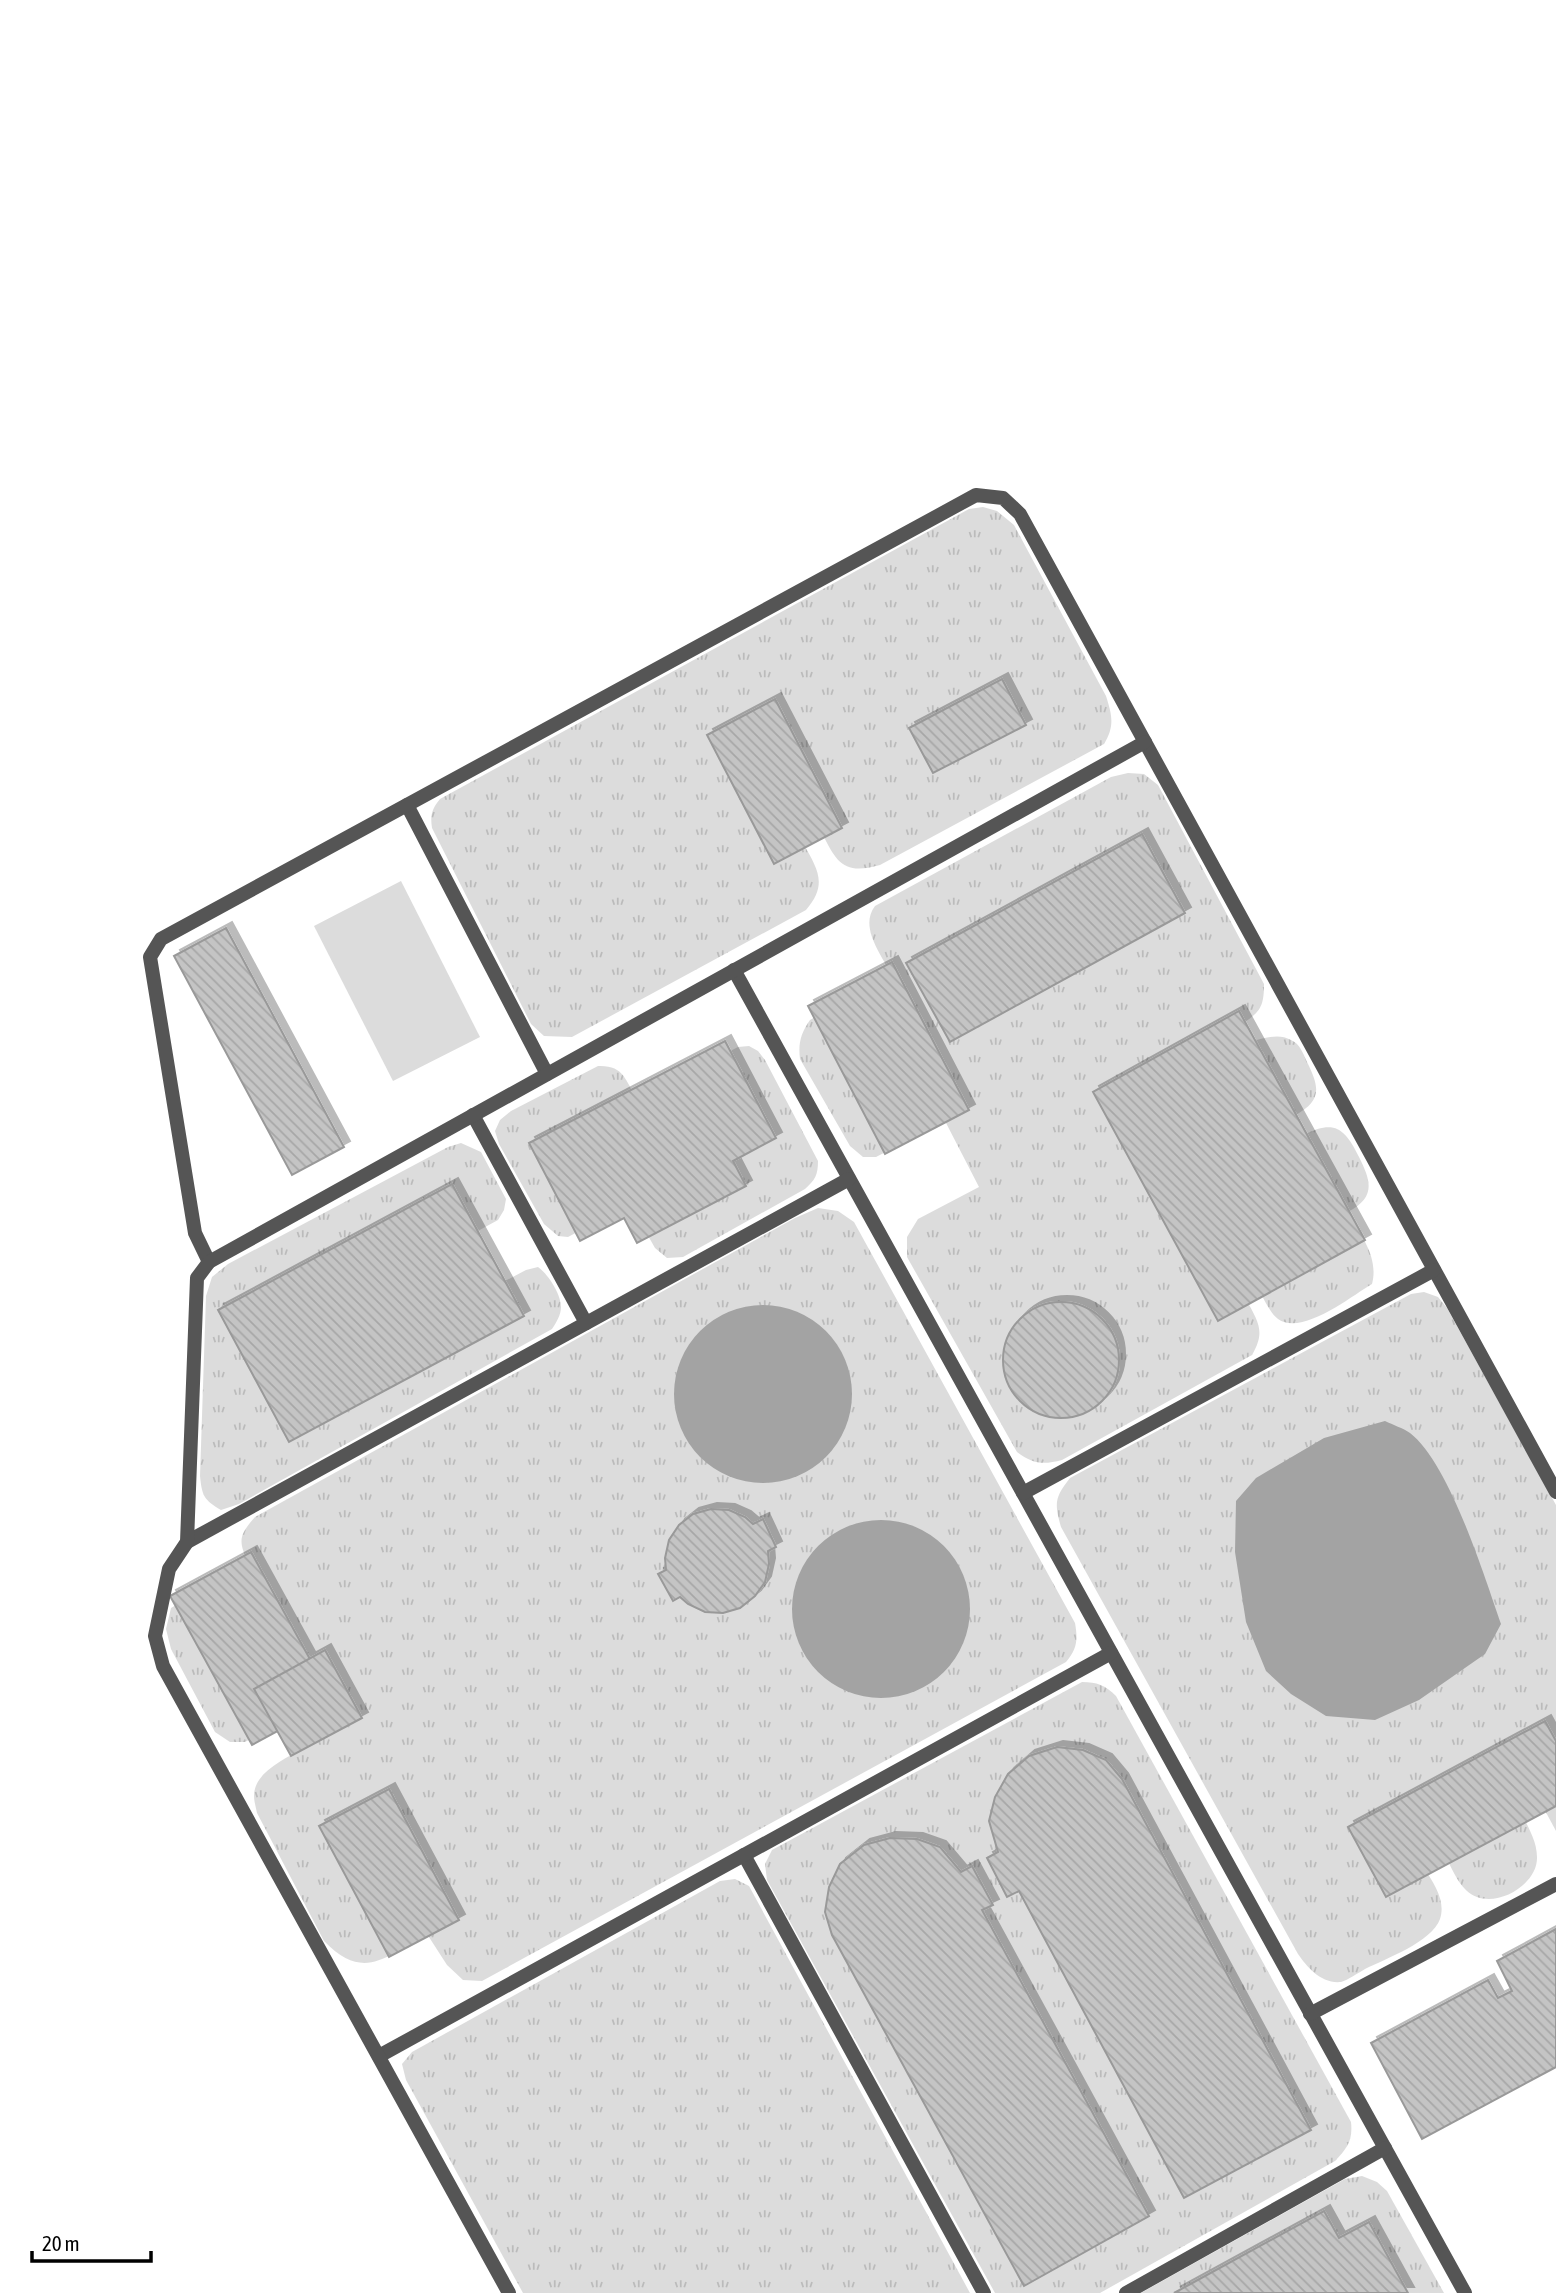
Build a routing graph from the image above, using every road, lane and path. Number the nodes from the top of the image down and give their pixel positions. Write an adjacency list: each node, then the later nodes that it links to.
1 (1145, 742): 2 (lane); 3 (lane); 8 (lane)
2 (407, 805): 4 (lane); 7 (lane)
3 (734, 970): 4 (lane); 6 (lane)
4 (547, 1074): 5 (lane)
5 (473, 1115): 7 (lane); 9 (lane)
6 (849, 1179): 9 (lane); 11 (lane)
7 (209, 1262): 12 (lane)
8 (1434, 1270): 10 (lane); 11 (lane)
9 (586, 1323): 12 (lane)
10 (1556, 1492)
11 (1023, 1493): 13 (lane)
12 (187, 1542): 17 (lane)
13 (1111, 1653): 14 (lane); 16 (lane)
14 (744, 1855): 17 (lane); 20 (lane)
15 (1556, 1884): 16 (lane)
16 (1310, 2014): 18 (lane)
17 (379, 2056): 19 (lane)
18 (1385, 2148): 21 (lane); 22 (lane)
19 (509, 2293)
20 (984, 2293)
21 (1126, 2293)
22 (1465, 2293)

